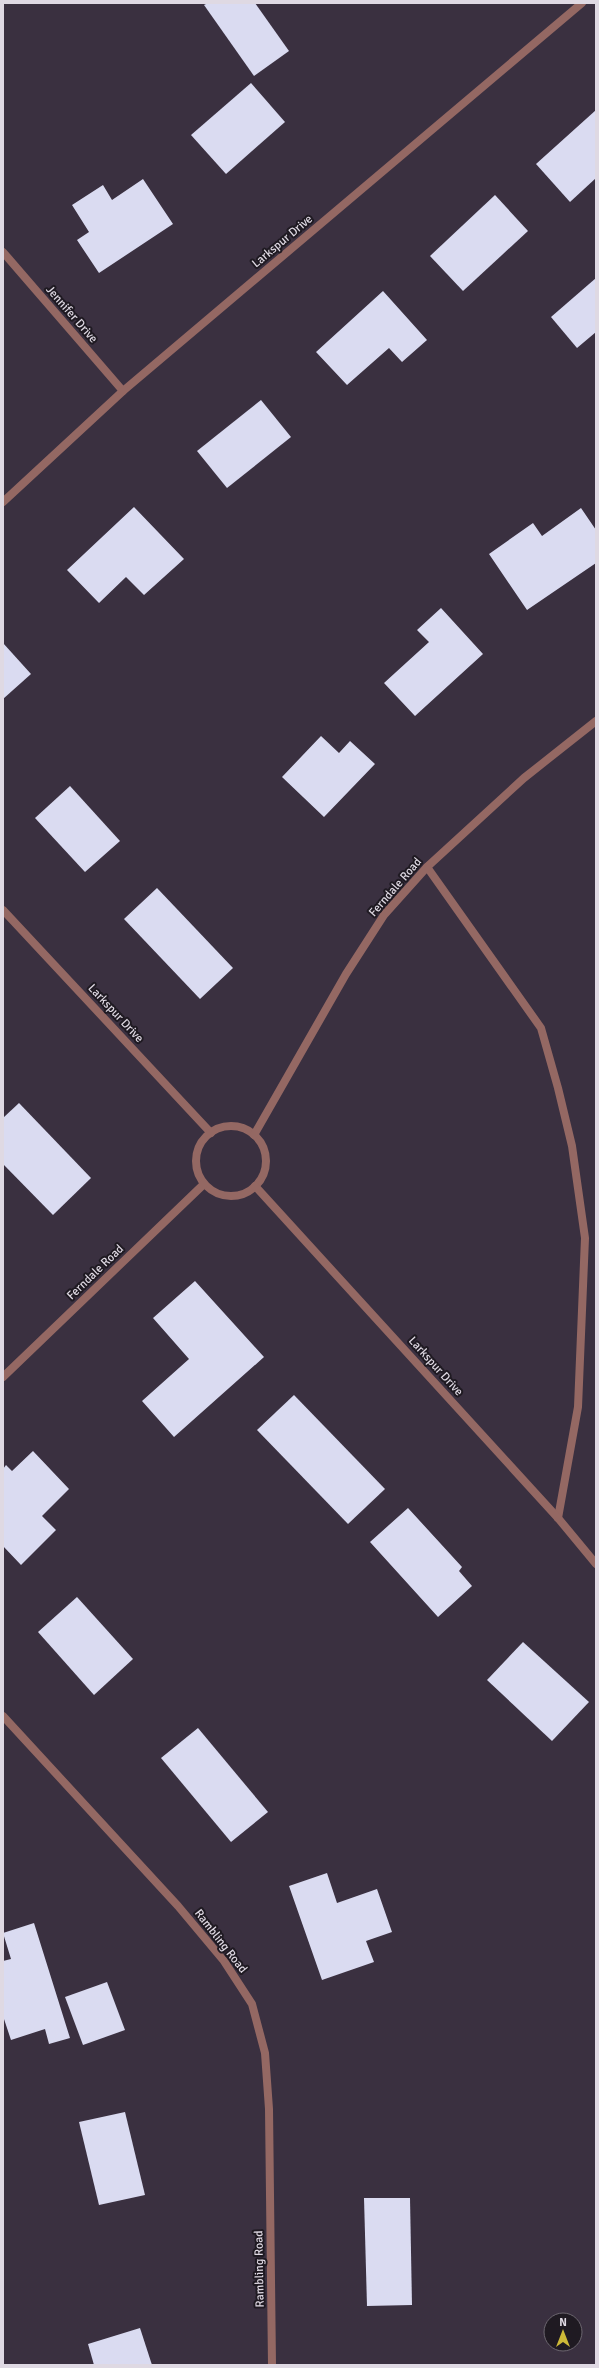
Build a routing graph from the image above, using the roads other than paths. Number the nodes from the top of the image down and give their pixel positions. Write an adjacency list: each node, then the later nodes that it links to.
1 (582, 3): 3 (street, Larkspur Drive)
2 (3, 252): 3 (street, Jennifer Drive)
3 (123, 392): 4 (street, Larkspur Drive)
4 (3, 502)
5 (596, 721): 6 (street, Ferndale Road)
6 (427, 868): 9 (street, Ferndale Road); 13 (street)
7 (3, 910): 8 (street, Larkspur Drive)
8 (211, 1133): 9 (street); 10 (street)
9 (254, 1134): 11 (street)
10 (204, 1184): 11 (street); 12 (street, Ferndale Road)
11 (256, 1186): 13 (street, Larkspur Drive)
12 (3, 1378)
13 (558, 1518): 14 (street, Larkspur Drive)
14 (596, 1564)
15 (3, 1716): 16 (street, Rambling Road)
16 (272, 2365)

